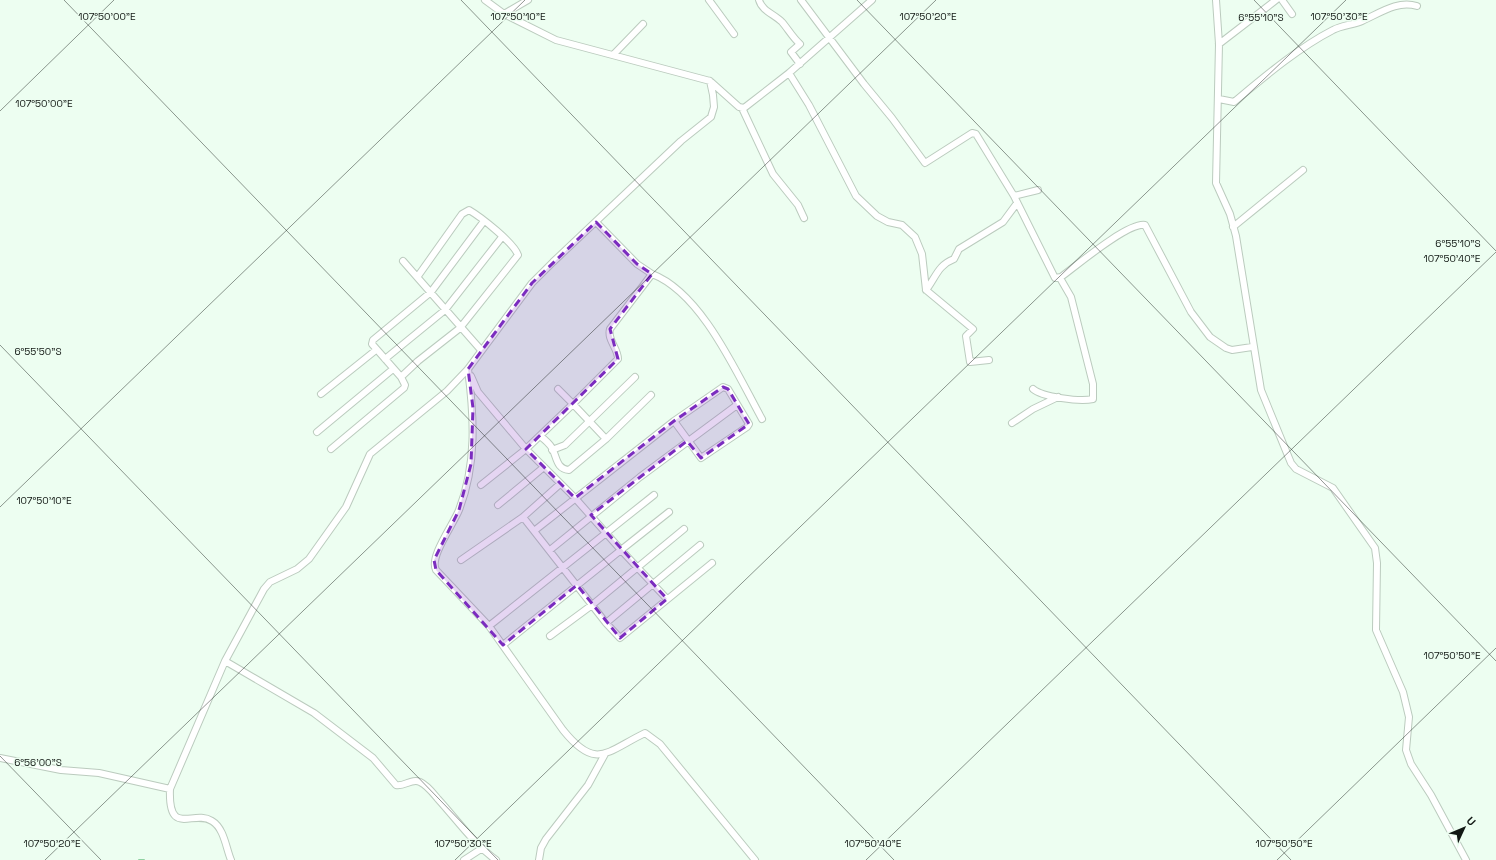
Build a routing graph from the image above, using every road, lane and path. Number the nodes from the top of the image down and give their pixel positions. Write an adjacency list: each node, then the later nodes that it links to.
1 (485, 0): 11 (street)
2 (528, 0): 11 (street)
3 (709, 0): 14 (street)
4 (759, 0): 18 (street)
5 (801, 0): 15 (street)
6 (872, 0): 15 (street)
7 (1216, 0): 16 (street)
8 (1276, 0): 16 (street)
9 (1282, 0): 12 (street)
10 (1417, 6): 21 (street)
11 (504, 14): 17 (street)
12 (1292, 14)
13 (643, 24): 17 (street)
14 (734, 34)
15 (830, 38): 18 (street); 25 (street)
16 (1219, 44): 21 (street)
17 (614, 55): 20 (street)
18 (800, 64): 19 (street)
19 (789, 73): 22 (street); 36 (street)
20 (710, 81): 22 (street); 29 (street)
21 (1218, 99): 30 (street)
22 (742, 108): 27 (street)
23 (1303, 170): 30 (street)
24 (1038, 190): 25 (street)
25 (1014, 196): 26 (street)
26 (1017, 203): 35 (street); 36 (street)
27 (804, 218)
28 (484, 221): 31 (street); 34 (street); 37 (street)
29 (596, 222): 33 (street); 42 (street)
30 (1233, 227): 40 (street)
31 (502, 237): 38 (street); 39 (street)
32 (403, 261): 34 (street)
33 (652, 274): 54 (street); 56 (street)
34 (418, 276): 37 (street)
35 (1060, 278): 40 (street); 53 (street)
36 (926, 290): 44 (street)
37 (431, 292): 38 (street); 41 (street)
38 (445, 310): 39 (street); 43 (street)
39 (460, 328): 42 (street); 47 (street)
40 (1252, 347): 104 (street)
41 (376, 350): 43 (street); 51 (street)
42 (481, 350): 46 (street)
43 (385, 359): 45 (street)
44 (989, 360)
45 (393, 369): 47 (street); 60 (street)
46 (468, 369): 64 (street); 91 (street); 94 (street)
47 (401, 377): 65 (street)
48 (635, 377): 58 (street)
49 (558, 389): 54 (street)
50 (1033, 389): 53 (street)
51 (321, 394)
52 (651, 395): 62 (street)
53 (1058, 397): 59 (street)
54 (573, 404): 58 (street); 61 (street)
55 (737, 405): 57 (street); 63 (street); 63 (street)
56 (762, 419)
57 (674, 421): 63 (street); 71 (street)
58 (590, 422): 62 (street); 66 (street)
59 (1012, 423)
60 (317, 432)
61 (540, 436): 64 (street); 66 (street)
62 (606, 439): 66 (street)
63 (687, 440): 74 (street)
64 (526, 448): 67 (street); 69 (street)
65 (331, 449)
66 (552, 450)
67 (544, 467): 68 (street); 72 (street)
68 (560, 484): 71 (street); 75 (street)
69 (481, 485)
70 (654, 495): 78 (street)
71 (575, 498): 74 (street); 77 (street)
72 (498, 505)
73 (669, 512): 81 (street)
74 (591, 515): 78 (street); 80 (street)
75 (523, 517): 77 (street); 82 (street)
76 (684, 529): 84 (street)
77 (534, 531): 80 (street)
78 (606, 534): 81 (street); 85 (street)
79 (700, 546): 86 (street)
80 (550, 550): 85 (street)
81 (621, 550): 84 (street); 87 (street)
82 (461, 560)
83 (712, 563): 88 (street)
84 (638, 566): 86 (street); 89 (street)
85 (564, 567): 87 (street); 91 (street)
86 (654, 584): 88 (street); 90 (street)
87 (577, 585): 89 (street); 93 (street)
88 (667, 599): 90 (street)
89 (592, 605): 90 (street); 92 (street)
90 (606, 623)
91 (489, 626): 93 (street)
92 (550, 636)
93 (504, 645): 95 (street)
94 (225, 661): 97 (street); 98 (street)
95 (604, 754): 102 (street); 103 (street)
96 (0, 758): 97 (street)
97 (170, 789): 99 (street)
98 (481, 849): 100 (street); 101 (street)
99 (231, 860)
100 (464, 860)
101 (496, 860)
102 (539, 860)
103 (755, 860)
104 (1466, 860)

